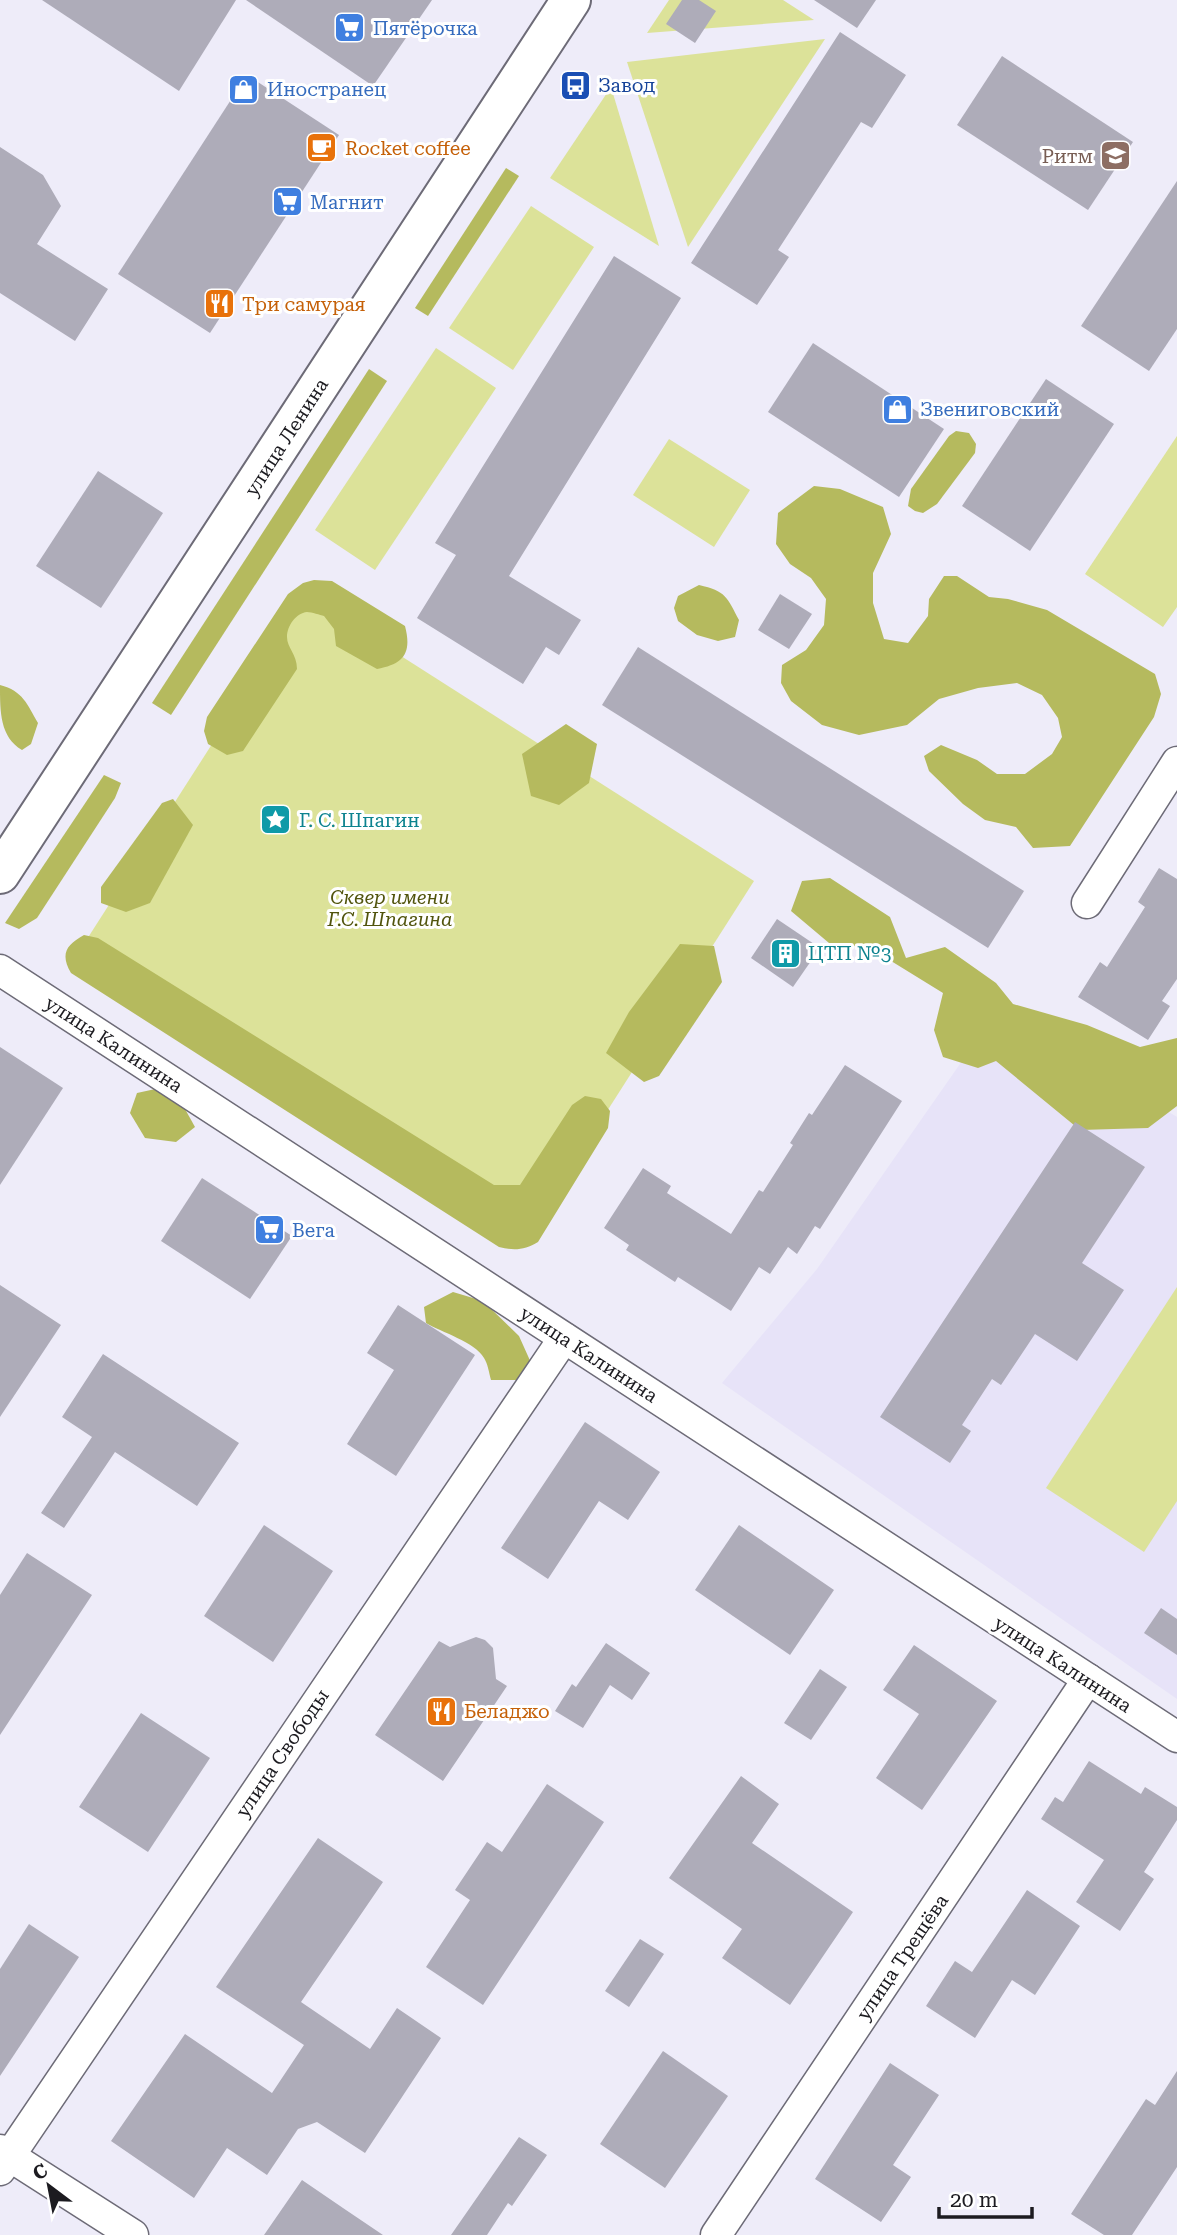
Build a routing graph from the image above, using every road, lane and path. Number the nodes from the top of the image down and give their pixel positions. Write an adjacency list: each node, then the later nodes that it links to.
1 (571, 0): 3 (street, улица Ленина)
2 (1177, 762): 4 (street)
3 (0, 874)
4 (1087, 904)
5 (0, 970): 6 (street, улица Калинина)
6 (564, 1338): 7 (street, улица Калинина); 9 (street, улица Свободы)
7 (1088, 1679): 8 (street, улица Калинина); 11 (street, улица Трещёва)
8 (1177, 1737)
9 (3, 2158): 10 (street)
10 (133, 2235)
11 (716, 2235)

